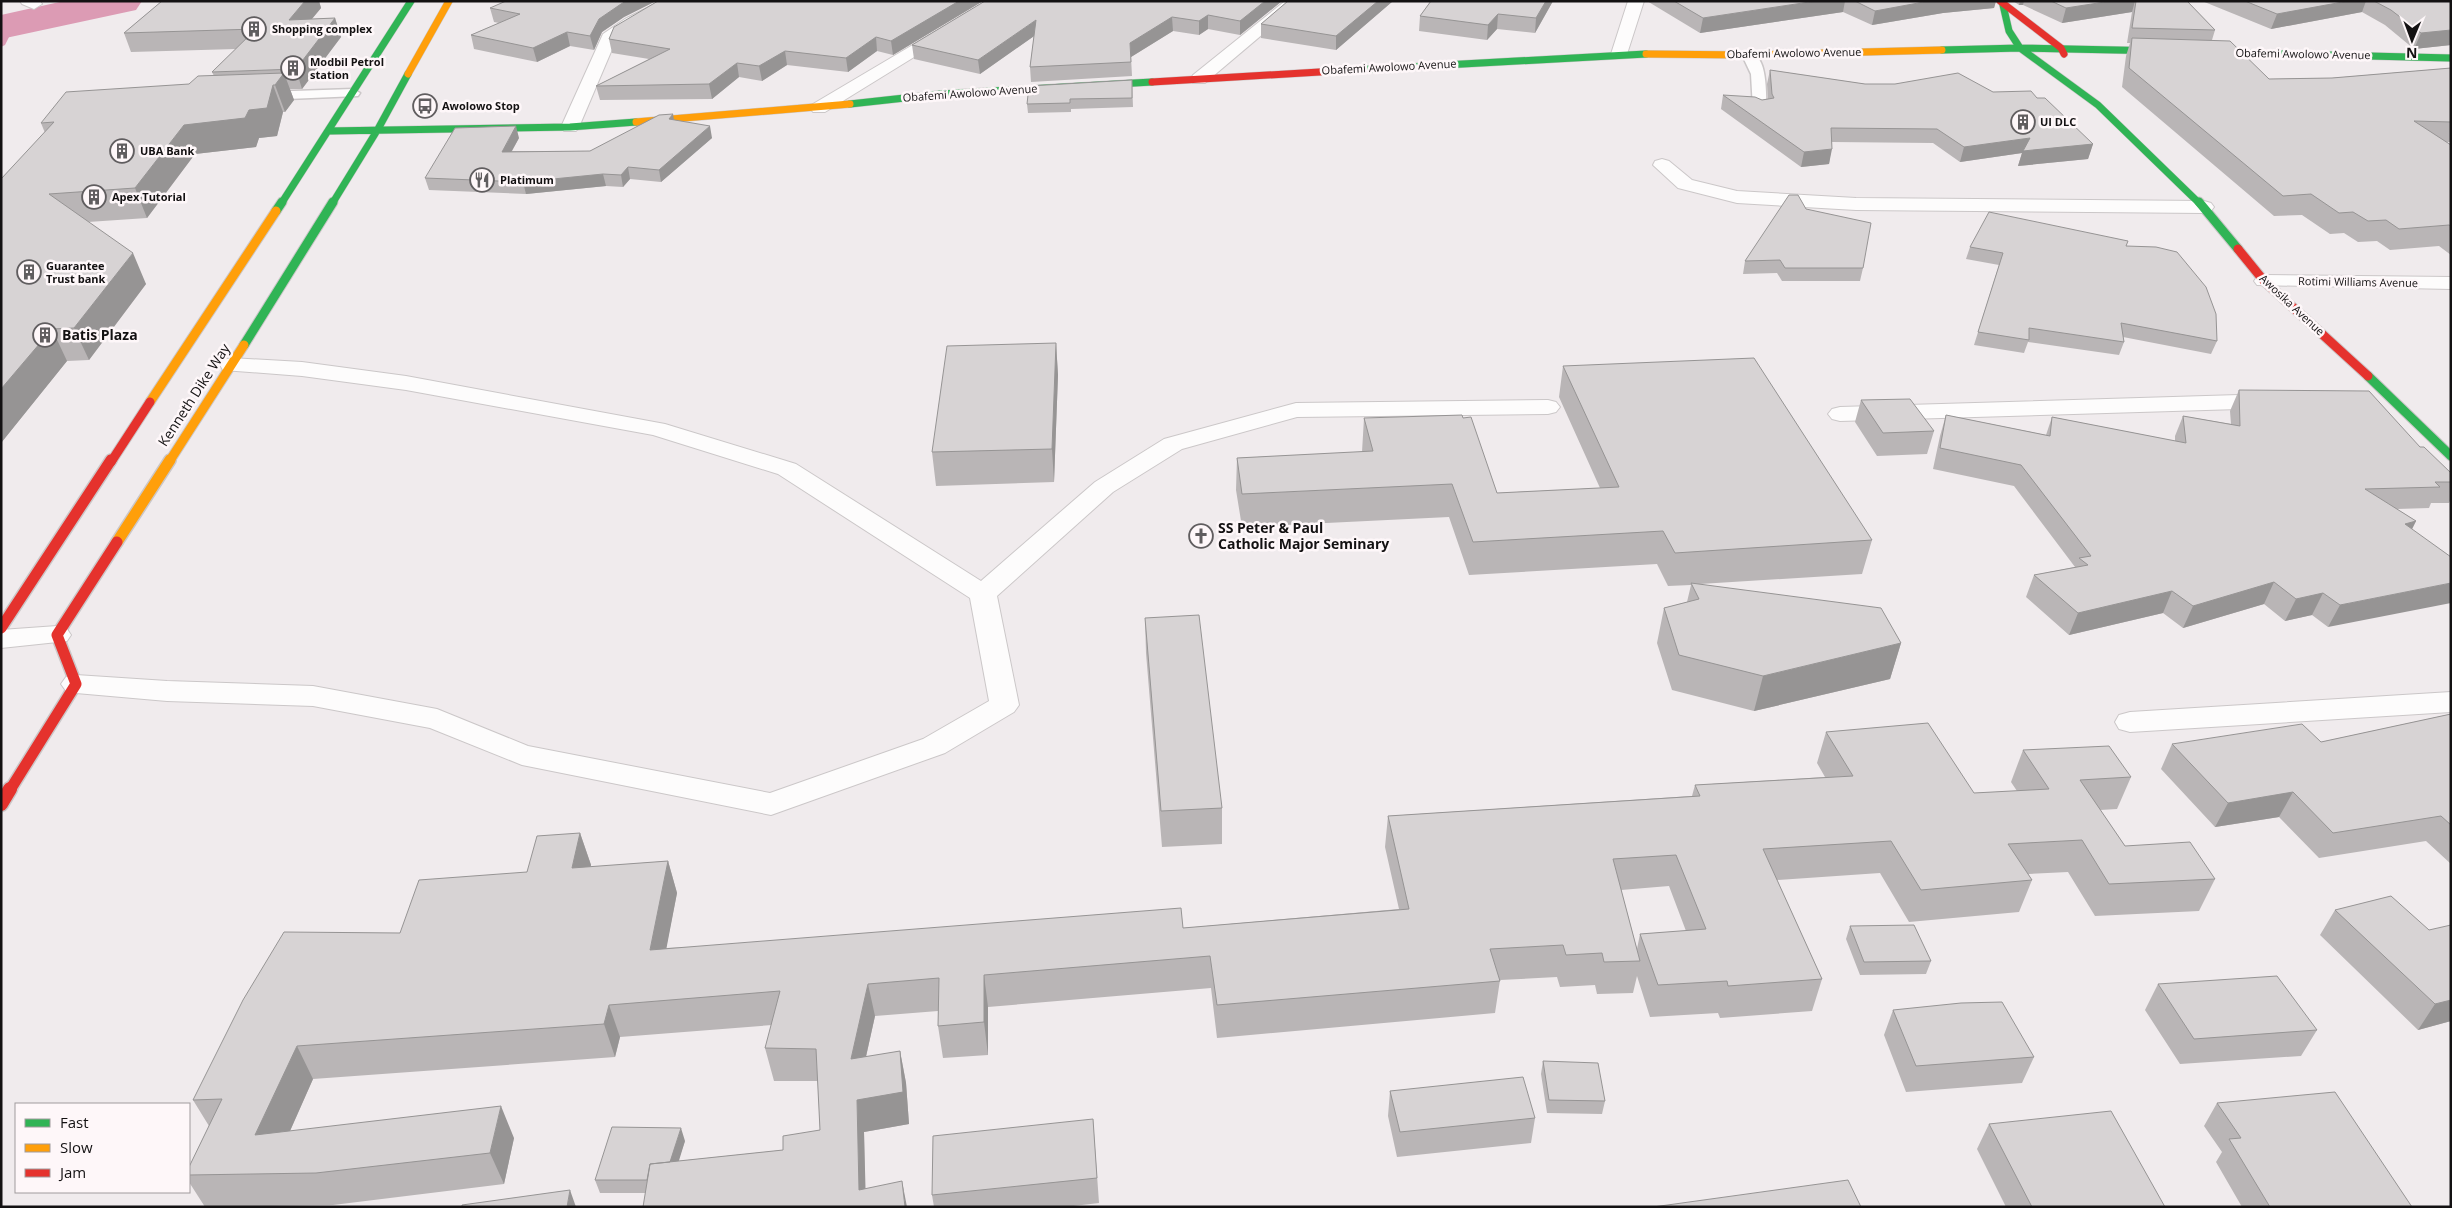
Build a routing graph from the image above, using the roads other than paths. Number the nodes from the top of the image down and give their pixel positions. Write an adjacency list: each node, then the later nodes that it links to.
1 (411, 1): 16 (main road)
2 (449, 1): 22 (main road, Kenneth Dike Way)
3 (673, 1): 21 (street)
4 (998, 1): 19 (street)
5 (1295, 1): 15 (street)
6 (1636, 1): 12 (street)
7 (2001, 3): 8 (main road); 9 (main road)
8 (2020, 48): 9 (main road, Obafemi Awolowo Avenue); 13 (main road, Obafemi Awolowo Avenue); 18 (main road, Awosika Avenue)
9 (2061, 48): 10 (main road, Obafemi Awolowo Avenue); 18 (main road, Awosika Avenue)
10 (2174, 51)
11 (2193, 52): 14 (main road, Obafemi Awolowo Avenue)
12 (1619, 54): 13 (main road, Obafemi Awolowo Avenue); 15 (main road, Obafemi Awolowo Avenue)
13 (1748, 54): 20 (lane)
14 (2451, 58)
15 (1199, 79): 19 (main road, Obafemi Awolowo Avenue)
16 (353, 92): 17 (lane); 23 (main road)
17 (255, 97)
18 (2098, 105): 25 (main road, Awosika Avenue)
19 (819, 108): 21 (main road, Obafemi Awolowo Avenue)
20 (1760, 109)
21 (570, 127): 22 (main road, Obafemi Awolowo Avenue)
22 (378, 129): 23 (main road, Obafemi Awolowo Avenue); 28 (main road, Kenneth Dike Way)
23 (329, 131): 36 (main road)
24 (1662, 165): 25 (street)
25 (2204, 207): 26 (main road, Awosika Avenue)
26 (2264, 281): 27 (street, Rotimi Williams Avenue); 29 (main road, Awosika Avenue)
27 (2451, 283)
28 (230, 366): 35 (street); 37 (main road, Kenneth Dike Way)
29 (2391, 397): 30 (street); 34 (main road, Awosika Avenue)
30 (2361, 398)
31 (2292, 400): 33 (street)
32 (1548, 407): 35 (street)
33 (1840, 414)
34 (2451, 456)
35 (983, 594): 39 (street)
36 (1, 628)
37 (57, 635): 38 (street); 39 (main road)
38 (1, 639)
39 (76, 684): 42 (main road)
40 (2451, 702): 41 (street)
41 (2130, 722)
42 (1, 804)

